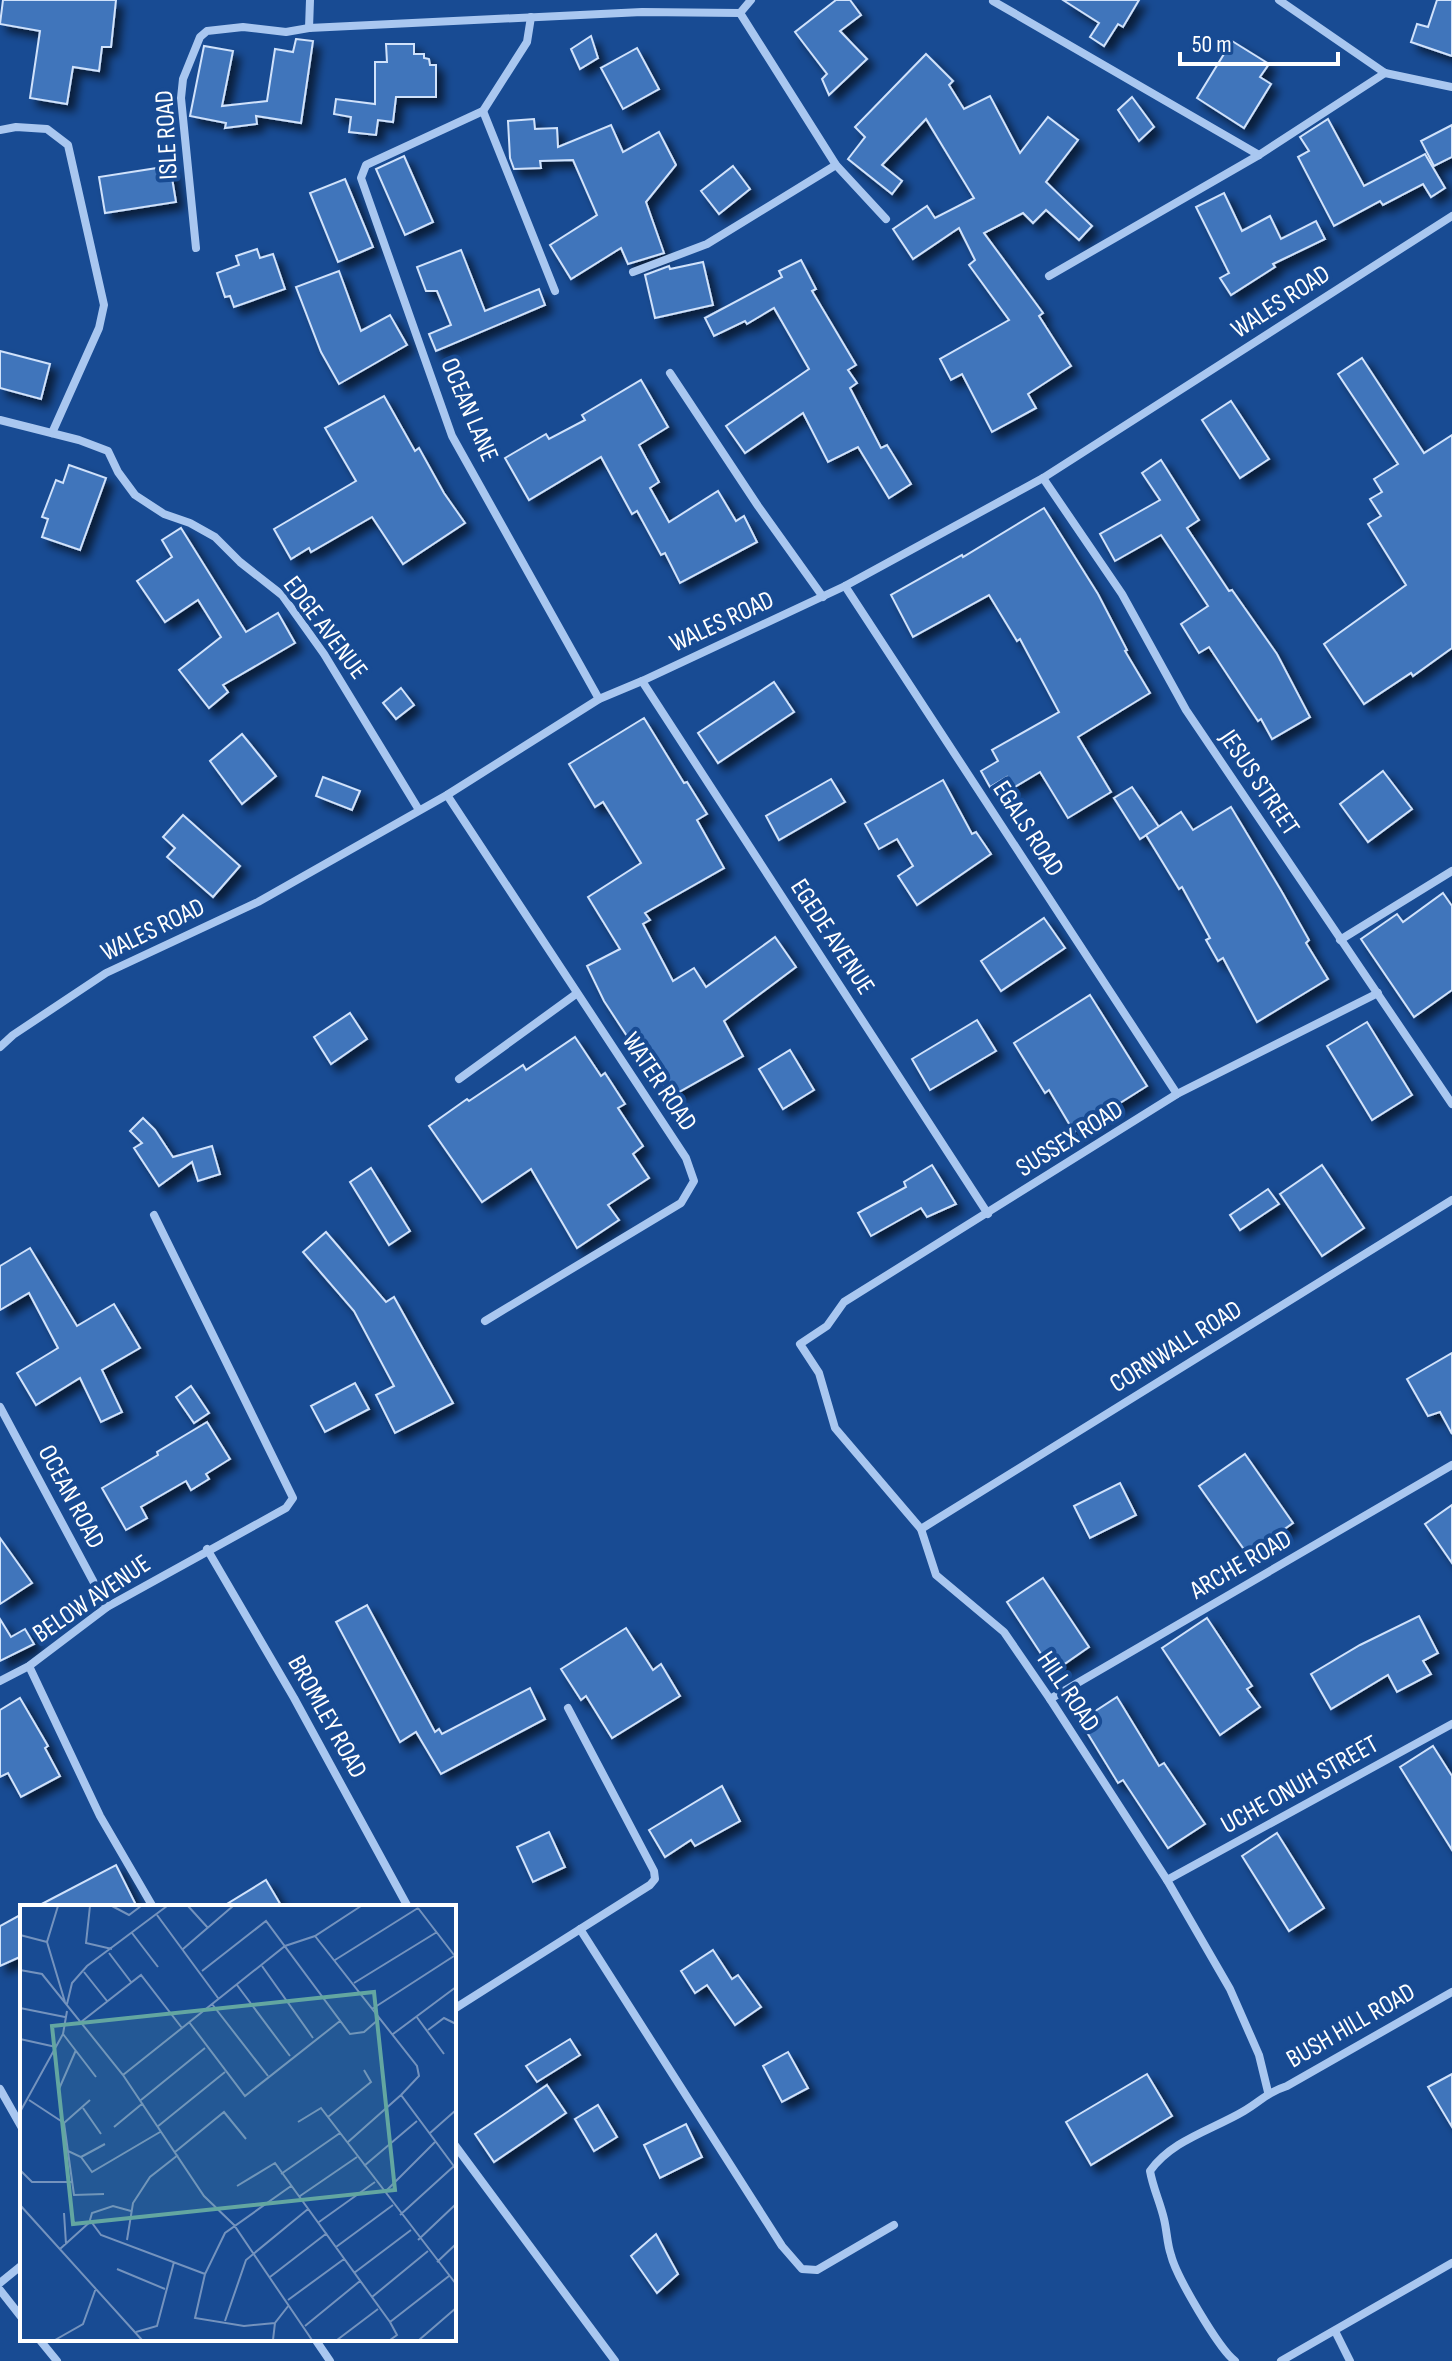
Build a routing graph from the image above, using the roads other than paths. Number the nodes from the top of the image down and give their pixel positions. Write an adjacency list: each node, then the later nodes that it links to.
1 (310, 0): 9 (street)
2 (751, 0): 7 (street)
3 (1279, 0): 6 (street)
4 (1299, 0): 6 (street)
5 (993, 1): 14 (street)
6 (1295, 11): 10 (street)
7 (740, 13): 8 (street, ISLE ROAD); 15 (street)
8 (531, 17): 9 (street, ISLE ROAD); 12 (street)
9 (309, 28): 18 (street, ISLE ROAD)
10 (1385, 73): 11 (street); 14 (street)
11 (1452, 87)
12 (483, 111): 21 (street); 29 (street, OCEAN LANE)
13 (2, 127): 24 (street)
14 (1259, 155): 20 (street)
15 (836, 165): 17 (street); 19 (street)
16 (1452, 216): 25 (street, WALES ROAD)
17 (886, 219)
18 (196, 248)
19 (633, 272)
20 (1049, 276)
21 (555, 291)
22 (670, 373): 27 (street)
23 (0, 420): 24 (street, EDGE AVENUE)
24 (52, 433): 31 (street, EDGE AVENUE)
25 (1043, 478): 26 (street, WALES ROAD); 33 (street, JESUS STREET)
26 (845, 586): 27 (street, WALES ROAD); 38 (street, EGALS ROAD)
27 (823, 597): 28 (street, WALES ROAD)
28 (642, 681): 29 (street, WALES ROAD); 41 (street, EGEDE AVENUE)
29 (599, 699): 30 (street, WALES ROAD)
30 (447, 795): 31 (street, WALES ROAD); 35 (street, WATER ROAD)
31 (419, 810): 36 (street, WALES ROAD)
32 (1452, 871): 33 (street)
33 (1340, 940): 34 (street, JESUS STREET)
34 (1378, 993): 38 (street, SUSSEX ROAD); 39 (street, JESUS STREET)
35 (576, 994): 37 (street); 43 (street, WATER ROAD)
36 (0, 1047)
37 (459, 1079)
38 (1177, 1094): 41 (street, SUSSEX ROAD)
39 (1452, 1104)
40 (1452, 1200): 47 (street, CORNWALL ROAD)
41 (988, 1214): 44 (street, SUSSEX ROAD)
42 (154, 1215): 48 (street, BELOW AVENUE)
43 (485, 1321)
44 (800, 1344): 47 (street, HILL ROAD)
45 (0, 1407): 49 (street, OCEAN ROAD)
46 (1452, 1465): 52 (street, ARCHE ROAD)
47 (921, 1529): 52 (street, HILL ROAD)
48 (207, 1549): 49 (street, BELOW AVENUE); 57 (street, BROMLEY ROAD)
49 (107, 1607): 50 (street, BELOW AVENUE)
50 (29, 1666): 51 (street, BELOW AVENUE); 56 (street)
51 (0, 1681)
52 (1050, 1699): 55 (street, HILL ROAD)
53 (568, 1708): 58 (street)
54 (1452, 1724): 55 (street, UCHE ONUH STREET)
55 (1167, 1880): 62 (street, HILL ROAD)
56 (152, 1905)
57 (407, 1905)
58 (580, 1929): 60 (street); 65 (street)
59 (1452, 1992): 62 (street, BUSH HILL ROAD)
60 (457, 2007)
61 (0, 2089): 63 (street)
62 (1268, 2092): 77 (street, BUSH HILL ROAD)
63 (20, 2124)
64 (456, 2147): 76 (street)
65 (894, 2225)
66 (1452, 2263): 71 (street)
67 (20, 2267): 68 (street)
68 (0, 2283)
69 (0, 2290): 70 (street)
70 (20, 2315)
71 (1335, 2331): 78 (street); 79 (street)
72 (41, 2341): 74 (street)
73 (316, 2341): 75 (street)
74 (57, 2361)
75 (330, 2361)
76 (615, 2361)
77 (1235, 2361)
78 (1281, 2361)
79 (1350, 2361)

